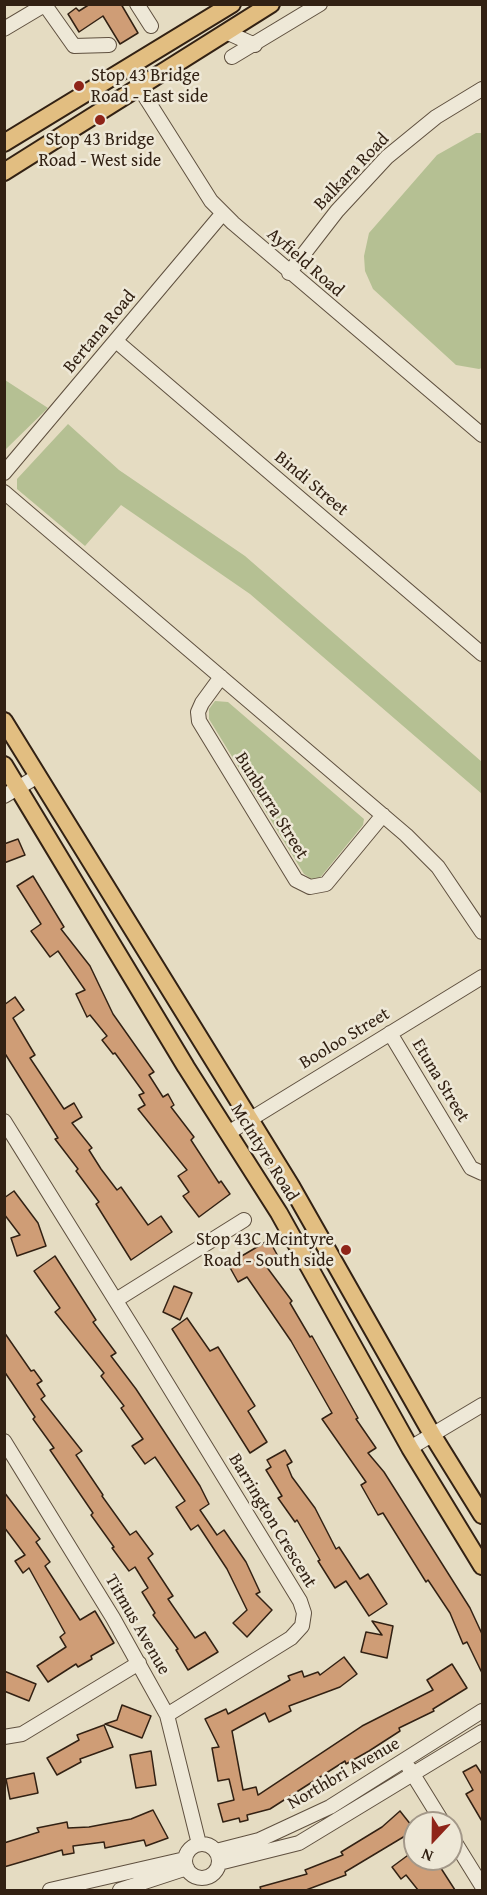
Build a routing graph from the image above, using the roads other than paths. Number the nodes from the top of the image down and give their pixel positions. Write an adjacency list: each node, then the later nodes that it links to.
1 (137, 4): 6 (street)
2 (232, 4): 12 (main road)
3 (271, 4): 8 (main road)
4 (320, 4): 10 (street)
5 (46, 5): 7 (street); 9 (street)
6 (151, 26)
7 (4, 29)
8 (226, 32): 10 (street); 13 (main road)
9 (109, 45)
10 (255, 45): 11 (street)
11 (232, 57)
12 (127, 69): 13 (main road); 15 (main road)
13 (139, 87): 17 (main road); 19 (street, Ayfield Road)
14 (483, 88): 20 (street, Balkara Road)
15 (4, 143)
16 (4, 148): 17 (main road)
17 (33, 154): 18 (main road)
18 (4, 172)
19 (223, 213): 20 (street, Ayfield Road); 21 (street, Bertana Road)
20 (289, 273): 22 (street, Ayfield Road)
21 (116, 341): 23 (street, Bertana Road); 25 (street, Bindi Street)
22 (483, 435)
23 (4, 473)
24 (4, 492): 26 (street)
25 (483, 654)
26 (221, 677): 31 (street); 31 (street, Bunburra Street)
27 (4, 721): 29 (main road, McIntyre Road)
28 (4, 765): 30 (main road, McIntyre Road)
29 (38, 776): 30 (street); 35 (main road, McIntyre Road)
30 (11, 792): 37 (main road, McIntyre Road)
31 (383, 815): 32 (street)
32 (483, 932)
33 (483, 977): 34 (street, Booloo Street)
34 (390, 1033): 35 (street, Booloo Street); 38 (street, Etuna Street)
35 (250, 1120): 37 (street, Booloo Street); 42 (main road, McIntyre Road)
36 (4, 1121): 40 (street, Barrington Crescent)
37 (228, 1133): 44 (main road, McIntyre Road)
38 (483, 1173)
39 (244, 1220): 40 (street)
40 (116, 1300): 49 (street, Barrington Crescent)
41 (483, 1405): 42 (street)
42 (433, 1436): 44 (street); 45 (main road, McIntyre Road)
43 (4, 1441): 47 (street, Titmus Avenue)
44 (410, 1448): 46 (main road, McIntyre Road)
45 (483, 1515)
46 (483, 1566)
47 (139, 1663): 49 (street, Titmus Avenue); 51 (street)
48 (483, 1711): 52 (street, Northbri Avenue)
49 (166, 1714): 55 (street, Titmus Avenue)
50 (483, 1732): 53 (street, Northbri Avenue)
51 (4, 1737)
52 (404, 1761): 53 (street); 57 (street, Northbri Avenue)
53 (414, 1775): 54 (street); 57 (street, Northbri Avenue)
54 (436, 1811)
55 (199, 1844): 57 (street); 58 (street)
56 (463, 1855): 59 (street)
57 (218, 1857): 58 (street)
58 (186, 1864): 60 (street); 61 (street)
59 (483, 1886)
60 (50, 1890)
61 (120, 1890)

